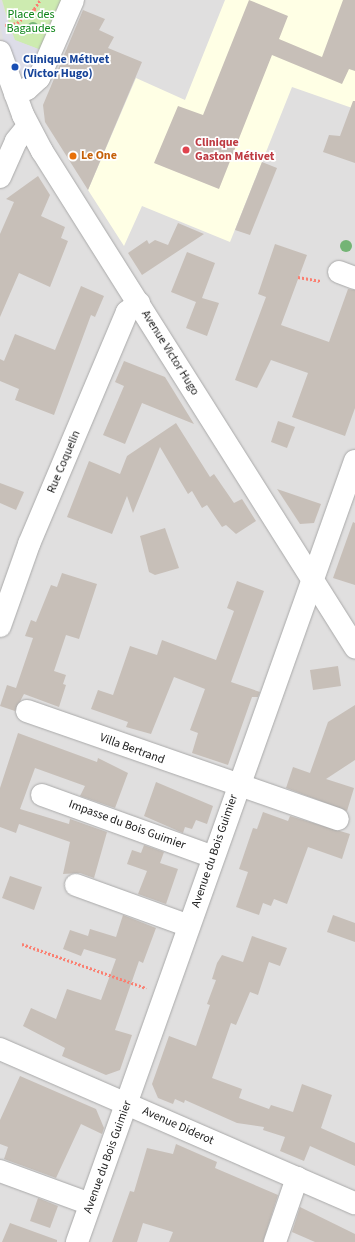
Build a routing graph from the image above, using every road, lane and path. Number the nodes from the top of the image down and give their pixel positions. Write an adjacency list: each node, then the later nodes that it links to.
1 (40, 0): 3 (path)
2 (73, 0): 5 (street)
3 (34, 9): 4 (path); 5 (path)
4 (5, 25)
5 (61, 26): 7 (street)
6 (0, 52): 7 (street, Avenue Victor Hugo)
7 (15, 94): 8 (street, Avenue Victor Hugo)
8 (28, 126): 9 (street); 10 (street, Avenue Victor Hugo)
9 (0, 177)
10 (139, 303): 12 (street, Avenue Victor Hugo); 13 (street, Rue Coquelin)
11 (355, 461): 12 (street, Avenue du Bois Guimier)
12 (313, 580): 14 (street, Avenue Victor Hugo); 16 (street, Avenue du Bois Guimier)
13 (0, 626)
14 (355, 646)
15 (27, 711): 16 (street, Villa Bertrand)
16 (238, 786): 18 (street, Villa Bertrand); 19 (street, Avenue du Bois Guimier)
17 (42, 794): 19 (street, Impasse du Bois Guimier)
18 (338, 819)
19 (213, 857): 21 (street, Avenue du Bois Guimier)
20 (76, 885): 21 (street)
21 (189, 926): 25 (street, Avenue du Bois Guimier)
22 (22, 944): 23 (path)
23 (151, 990)
24 (0, 1049): 25 (street, Avenue Diderot)
25 (127, 1104): 27 (street, Avenue Diderot); 29 (street, Avenue du Bois Guimier)
26 (0, 1171): 29 (street)
27 (297, 1178): 28 (street, Avenue Diderot); 31 (street)
28 (355, 1203)
29 (90, 1204): 30 (street, Avenue du Bois Guimier)
30 (77, 1242)
31 (275, 1242)

